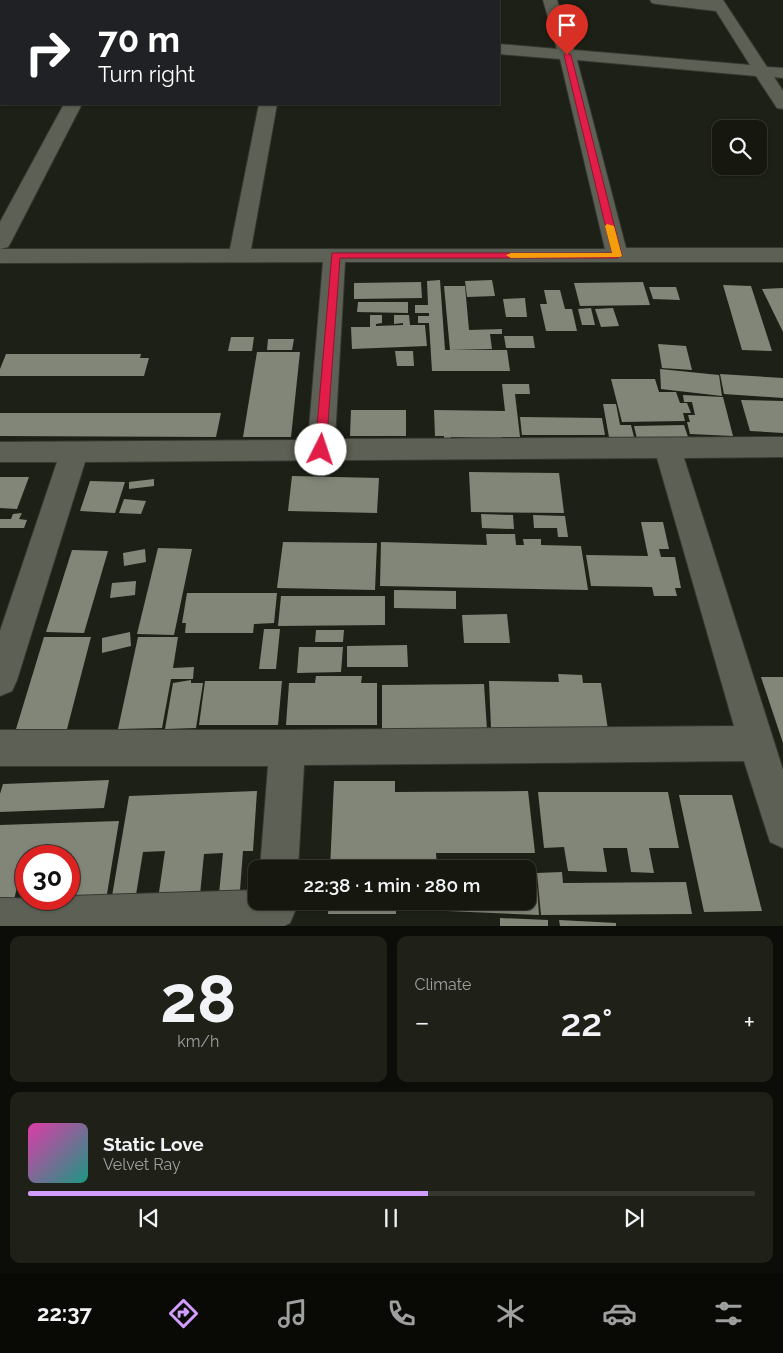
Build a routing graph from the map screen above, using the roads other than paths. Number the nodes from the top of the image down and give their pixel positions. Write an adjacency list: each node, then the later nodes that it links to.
1 (550, 0): 5 (street)
2 (657, 0): 3 (street)
3 (718, 3): 6 (street)
4 (500, 49): 5 (street)
5 (567, 55): 6 (street); 16 (street)
6 (762, 71): 7 (street); 8 (street)
7 (783, 73)
8 (783, 104)
9 (72, 105): 11 (street)
10 (268, 105): 15 (street)
11 (0, 242)
12 (335, 255): 15 (street); 16 (street); 19 (street)
13 (783, 255): 16 (street)
14 (0, 256): 15 (street)
15 (239, 256)
16 (617, 256)
17 (783, 447): 18 (street)
18 (668, 449): 19 (street); 23 (street)
19 (321, 450): 21 (street)
20 (0, 452): 21 (street)
21 (74, 453): 22 (street)
22 (0, 680)
23 (757, 743): 25 (street); 26 (street)
24 (0, 748): 25 (street)
25 (288, 748): 27 (street)
26 (783, 829)
27 (280, 860)
28 (275, 912): 29 (street)
29 (0, 918)

